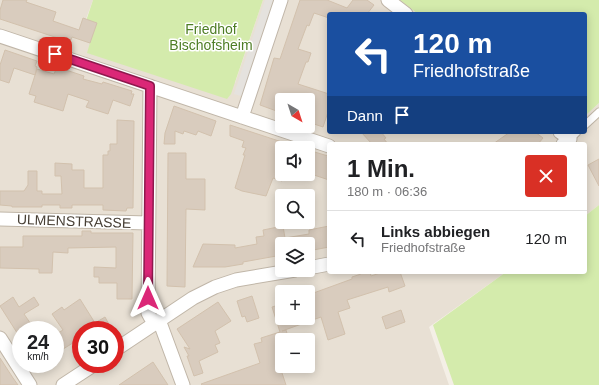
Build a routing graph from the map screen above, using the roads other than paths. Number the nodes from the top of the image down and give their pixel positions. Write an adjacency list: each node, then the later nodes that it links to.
1 (281, 0): 7 (street)
2 (388, 0): 3 (street)
3 (403, 12)
4 (0, 36): 5 (street)
5 (150, 86): 7 (street); 11 (street)
6 (599, 112): 8 (lane)
7 (242, 117): 9 (street)
8 (587, 123)
9 (327, 145)
10 (0, 219): 11 (street, ULMENSTRASSE)
11 (148, 223): 15 (street)
12 (327, 264): 13 (street)
13 (315, 267)
14 (275, 273): 15 (street)
15 (156, 322): 17 (street); 21 (street)
16 (0, 338): 19 (street)
17 (124, 344)
18 (81, 373): 20 (street)
19 (30, 385)
20 (63, 385)
21 (183, 385)

